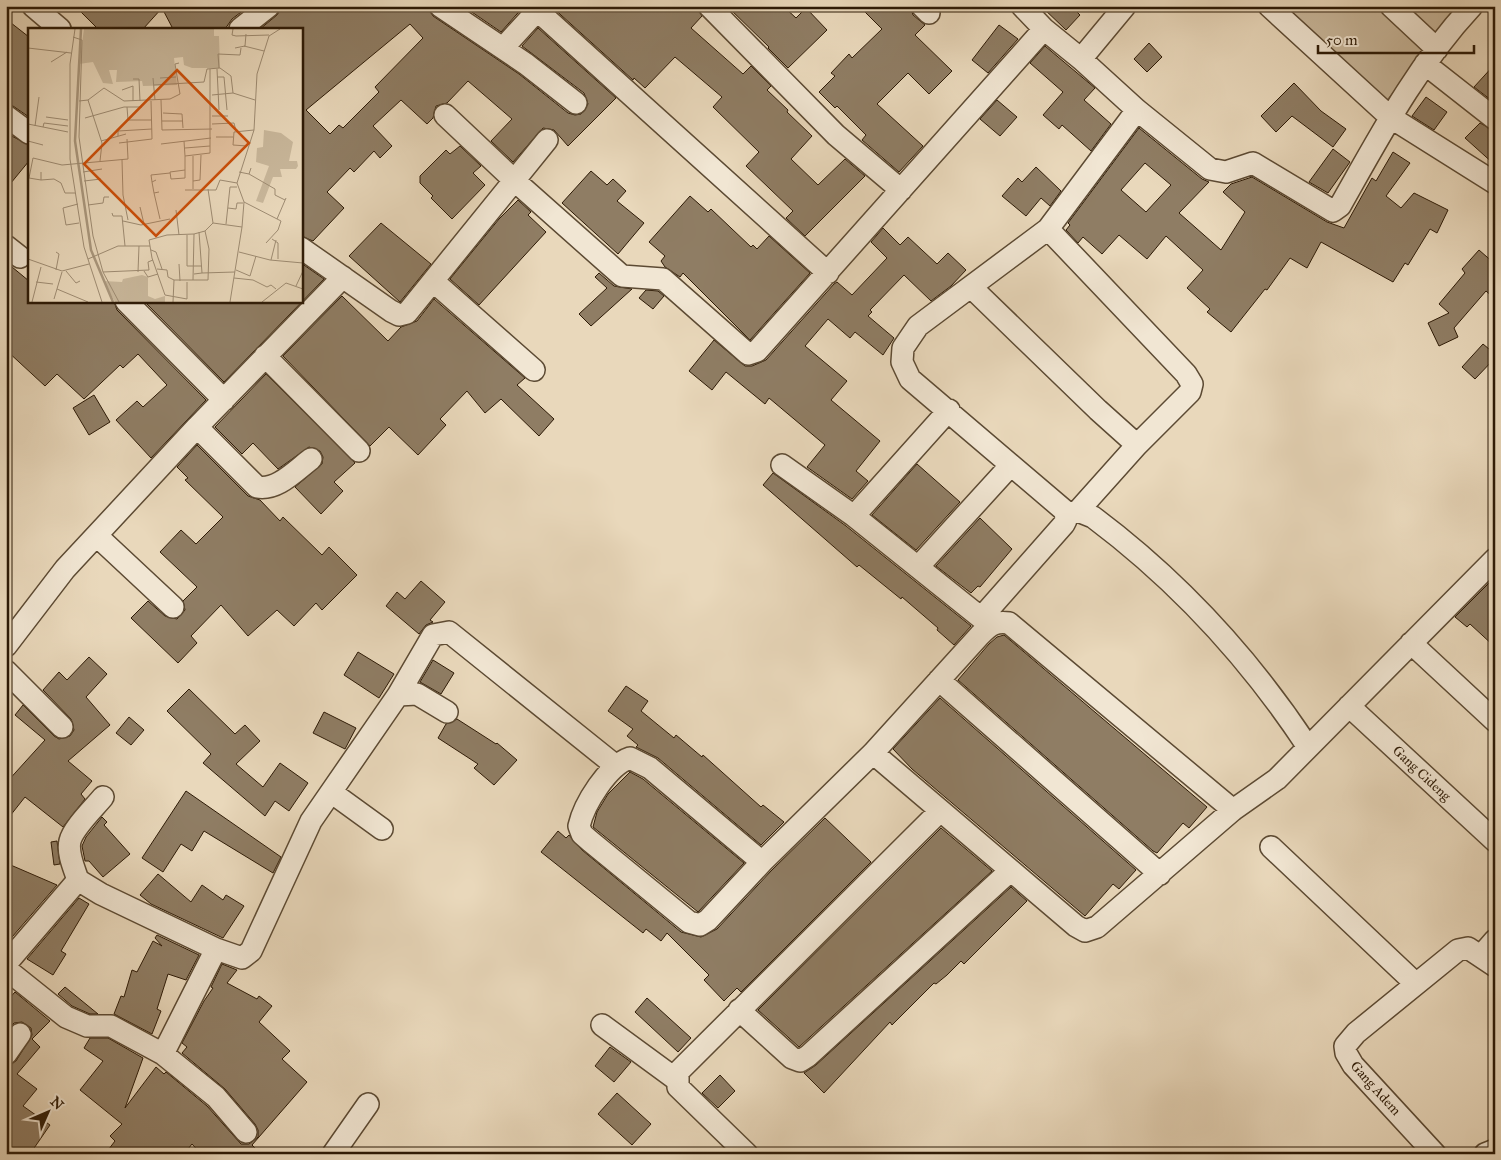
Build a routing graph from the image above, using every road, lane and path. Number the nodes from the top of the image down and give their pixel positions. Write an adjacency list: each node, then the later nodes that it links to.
1 (33, 6): 10 (street)
2 (269, 6): 11 (street)
3 (440, 6): 13 (street)
4 (709, 6): 26 (street)
5 (1022, 6): 12 (street)
6 (1124, 6): 15 (street)
7 (1269, 6): 20 (street)
8 (1391, 6): 14 (street)
9 (1472, 6): 14 (street)
10 (59, 28)
11 (241, 28)
12 (1044, 29): 15 (street); 26 (street)
13 (503, 48): 16 (street); 29 (street)
14 (1431, 56): 20 (street); 21 (street)
15 (1081, 59): 17 (street)
16 (576, 103)
17 (1137, 110): 20 (street); 27 (street)
18 (445, 115): 24 (street)
19 (6, 116): 22 (street)
20 (1390, 117): 25 (street)
21 (1495, 119)
22 (28, 132)
23 (547, 140): 24 (street)
24 (515, 181): 29 (street); 31 (street)
25 (1495, 183)
26 (901, 190): 29 (street)
27 (1048, 229): 32 (street); 39 (street)
28 (302, 249): 30 (street)
29 (828, 273)
30 (343, 277): 31 (street); 34 (street)
31 (433, 281): 35 (street)
32 (971, 287): 37 (street); 39 (street)
33 (127, 302): 36 (street)
34 (265, 356): 36 (street); 40 (street)
35 (534, 370)
36 (224, 400): 38 (street)
37 (949, 410): 43 (street); 45 (street)
38 (197, 427): 41 (street); 46 (street)
39 (1137, 445): 44 (street)
40 (359, 451)
41 (311, 459)
42 (782, 465): 45 (street)
43 (1010, 466): 44 (street); 48 (street)
44 (1072, 513): 50 (street); 60 (street)
45 (854, 516): 48 (street)
46 (97, 536): 49 (street); 52 (street)
47 (1495, 559): 51 (street)
48 (918, 567): 50 (street)
49 (173, 607)
50 (986, 622): 54 (street); 65 (street)
51 (1411, 643): 56 (street); 58 (street)
52 (6, 646)
53 (6, 671): 59 (street)
54 (939, 680): 61 (street); 72 (street)
55 (398, 695): 57 (street); 62 (street); 63 (street)
56 (1348, 706): 60 (street); 68 (street, Gang Cideng)
57 (447, 712)
58 (1495, 721)
59 (62, 727)
60 (1308, 747): 65 (street)
61 (873, 753): 66 (street); 70 (street)
62 (616, 766): 70 (street); 70 (street)
63 (331, 792): 67 (street); 75 (street)
64 (103, 798): 73 (street)
65 (1233, 810): 72 (street)
66 (940, 811): 71 (street); 80 (street)
67 (382, 829)
68 (1495, 841)
69 (1271, 847): 79 (street)
70 (762, 862)
71 (1010, 871): 72 (street); 80 (street)
72 (1160, 874)
73 (78, 880): 75 (street); 77 (street)
74 (1495, 940): 76 (street)
75 (216, 948): 84 (street)
76 (1488, 961): 79 (street)
77 (6, 964)
78 (6, 969): 84 (street)
79 (1415, 983): 91 (street, Gang Adem)
80 (739, 1010): 85 (street)
81 (602, 1025): 85 (street)
82 (20, 1034): 83 (street)
83 (6, 1054)
84 (163, 1054): 87 (street)
85 (677, 1080): 90 (street)
86 (368, 1104): 89 (street)
87 (246, 1132)
88 (1495, 1150): 92 (street)
89 (333, 1154)
90 (747, 1154)
91 (1435, 1154)
92 (1485, 1154)

